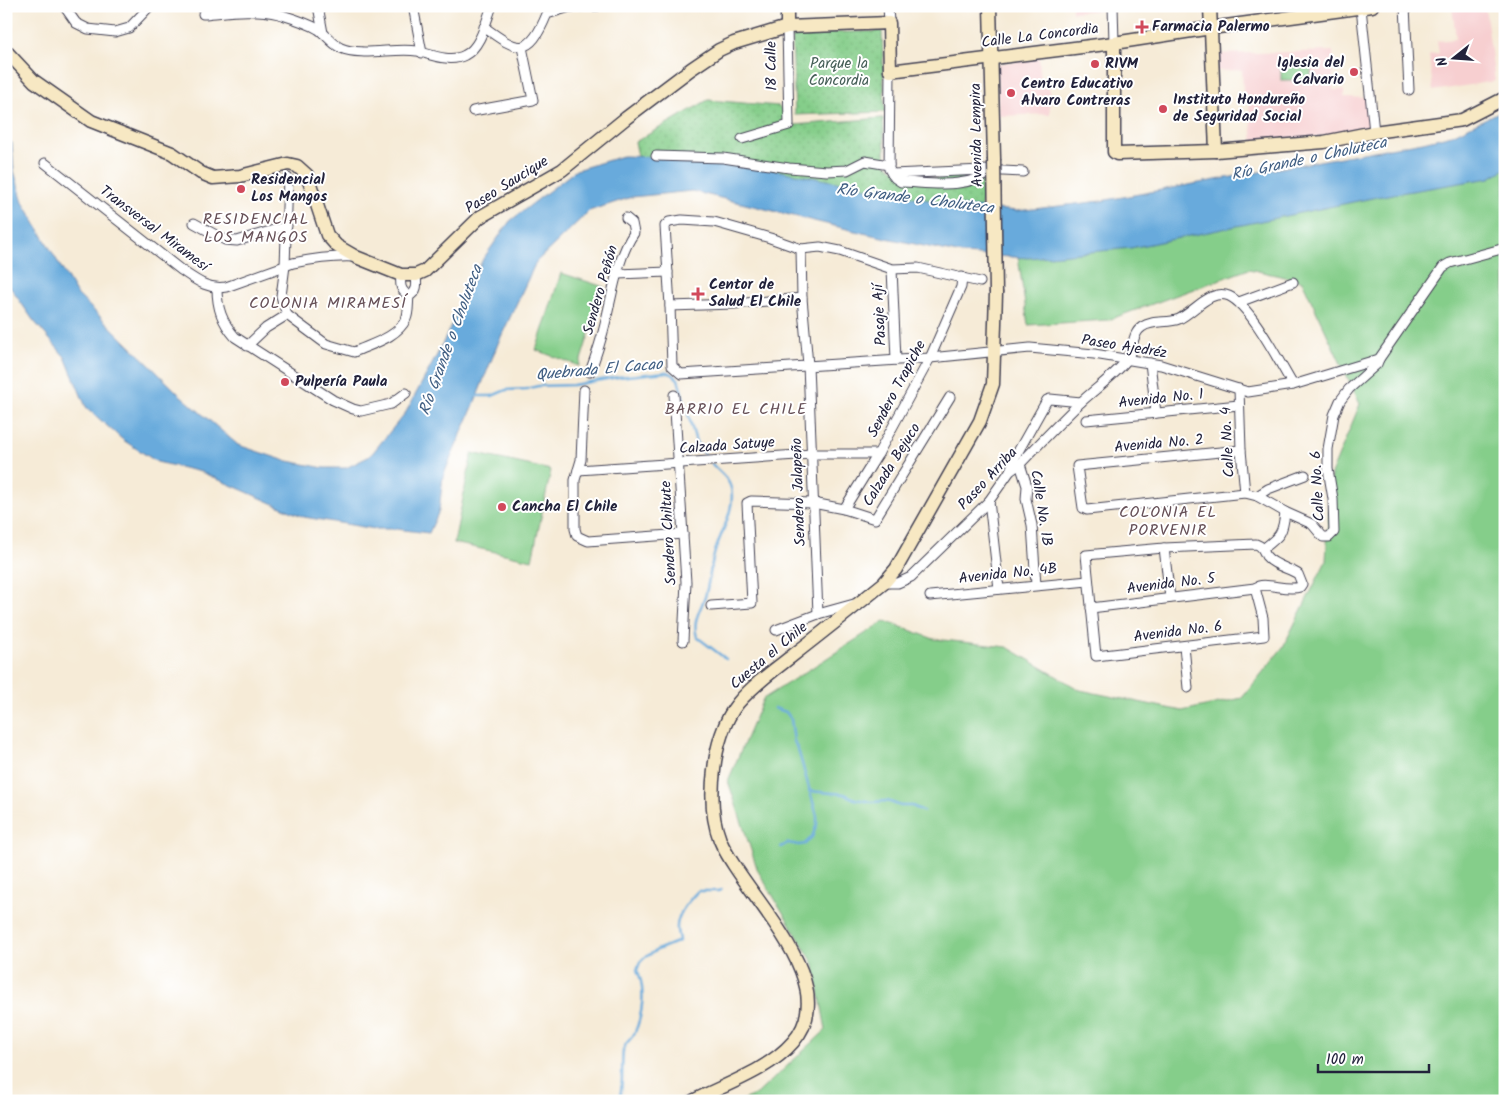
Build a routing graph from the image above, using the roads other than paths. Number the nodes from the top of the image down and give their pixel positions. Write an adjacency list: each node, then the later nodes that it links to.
1 (64, 6): 2 (street)
2 (150, 6)
3 (318, 6): 21 (street)
4 (412, 6): 25 (street)
5 (492, 6): 18 (street)
6 (541, 6): 16 (street)
7 (598, 6): 16 (street)
8 (787, 6): 19 (street, 18 Calle)
9 (888, 6): 17 (street)
10 (990, 6): 26 (street, Avenida Lempira)
11 (1113, 6): 22 (street)
12 (1210, 6): 20 (street)
13 (1405, 6): 28 (street)
14 (1359, 7): 20 (street, Calle La Concordia); 31 (street)
15 (203, 14): 21 (street)
16 (547, 14): 23 (street)
17 (889, 22): 19 (street, Paseo Saucique); 27 (street)
18 (484, 27): 23 (street); 25 (street)
19 (787, 27): 32 (street, 18 Calle); 52 (street, Paseo Saucique)
20 (1211, 28): 22 (street, Calle La Concordia); 33 (street)
21 (323, 34): 25 (street)
22 (1114, 43): 26 (street, Calle La Concordia); 33 (street)
23 (522, 47): 30 (street)
24 (6, 51): 46 (street)
25 (422, 53)
26 (992, 59): 27 (street, Calle La Concordia); 37 (street, Avenida Lempira)
27 (890, 71): 36 (street)
28 (1409, 90)
29 (1505, 98): 31 (street)
30 (473, 112)
31 (1374, 132): 33 (street)
32 (742, 139)
33 (1216, 151)
34 (656, 156): 36 (street)
35 (45, 163): 56 (street, Transversal Miramesí)
36 (890, 165): 39 (street)
37 (993, 165): 38 (street); 39 (street); 39 (street); 57 (street, Avenida Lempira, bridge)
38 (1022, 172)
39 (892, 174)
40 (288, 178): 43 (street)
41 (626, 218): 50 (street, Sendero Peñón)
42 (194, 223): 43 (street)
43 (287, 226): 47 (street)
44 (1505, 248): 66 (street)
45 (801, 249): 48 (street); 49 (street); 59 (street, Sendero Jalapeño)
46 (356, 258): 47 (street); 51 (street)
47 (285, 266): 56 (street); 62 (street)
48 (892, 269): 53 (street); 67 (street, Pasaje Ají)
49 (668, 272): 50 (street); 61 (street)
50 (618, 274): 71 (street, Sendero Peñón)
51 (401, 275): 52 (street); 58 (street)
52 (416, 275): 58 (street)
53 (962, 277): 54 (street); 65 (street, Sendero Trapiche)
54 (980, 282)
55 (1293, 282): 60 (street)
56 (218, 288): 63 (street, Transversal Miramesí)
57 (996, 293): 64 (street, Cuesta el Chile)
58 (409, 296): 62 (street)
59 (802, 298): 61 (street); 70 (street, Sendero Jalapeño)
60 (1239, 302): 68 (street); 72 (street)
61 (670, 306): 70 (street, Paseo Ajedréz)
62 (287, 315): 63 (street)
63 (247, 346): 75 (street, Transversal Miramesí)
64 (994, 353): 65 (street, Paseo Ajedréz); 68 (street, Paseo Ajedréz); 101 (street, Cuesta el Chile)
65 (930, 358): 67 (street, Paseo Ajedréz); 84 (street, Sendero Trapiche)
66 (1379, 358): 72 (street, Paseo Ajedréz); 97 (street, Calle No. 6)
67 (896, 360): 70 (street, Paseo Ajedréz)
68 (1128, 360): 69 (street, Paseo Ajedréz); 78 (street, Paseo Arriba)
69 (1150, 363): 73 (street, Paseo Ajedréz); 80 (street)
70 (808, 365): 83 (street, Sendero Jalapeño)
71 (590, 372)
72 (1293, 385): 73 (street, Paseo Ajedréz)
73 (1239, 389): 79 (street, Calle No. 4)
74 (584, 390): 87 (street)
75 (406, 394)
76 (674, 395): 85 (street, Sendero Chiltute)
77 (950, 397): 94 (street, Calzada Bejuco)
78 (1081, 402): 86 (street, Paseo Arriba); 88 (street)
79 (1239, 405): 80 (street, Avenida No. 1); 82 (street, Calle No. 4)
80 (1156, 413): 81 (street, Avenida No. 1)
81 (1086, 420)
82 (1241, 450): 90 (street, Calle No. 4); 90 (street, Avenida No. 2)
83 (812, 454): 84 (street, Calzada Satuye); 85 (street, Calzada Satuye); 93 (street, Sendero Jalapeño)
84 (878, 454): 94 (street, Sendero Trapiche)
85 (679, 463): 87 (street, Calzada Satuye); 96 (street, Sendero Chiltute)
86 (1020, 464): 88 (street, Paseo Arriba); 102 (street, Calle No. 1B)
87 (578, 470): 96 (street)
88 (1010, 471): 92 (street, Paseo Arriba)
89 (1306, 475): 91 (street)
90 (1245, 493): 91 (street, Calle No. 4)
91 (1257, 496): 95 (street, Calle No. 4)
92 (989, 501): 101 (street, Paseo Arriba); 104 (street)
93 (813, 503): 94 (street, Calzada Bejuco); 108 (street, Calzada Bejuco); 110 (street, Sendero Jalapeño)
94 (844, 509)
95 (1285, 512): 97 (street, Calle No. 4); 98 (street)
96 (683, 534): 112 (street, Sendero Chiltute)
97 (1329, 537)
98 (1260, 546): 99 (street); 103 (street)
99 (1164, 548): 100 (street); 106 (street)
100 (1088, 581): 102 (street, Avenida No. 4B); 109 (street)
101 (884, 583): 107 (street, Cuesta el Chile)
102 (1036, 585): 104 (street, Avenida No. 4B)
103 (1255, 588): 106 (street, Avenida No. 5); 113 (street, Avenida No. 6)
104 (999, 589): 105 (street, Avenida No. 4B)
105 (930, 596)
106 (1170, 598): 109 (street, Avenida No. 5)
107 (859, 603): 110 (street); 115 (street, Cuesta el Chile)
108 (711, 606)
109 (1091, 608): 113 (street, Avenida No. 6)
110 (818, 614): 111 (street)
111 (776, 630)
112 (683, 641)
113 (1184, 646): 114 (street)
114 (1188, 688)
115 (693, 1101)

